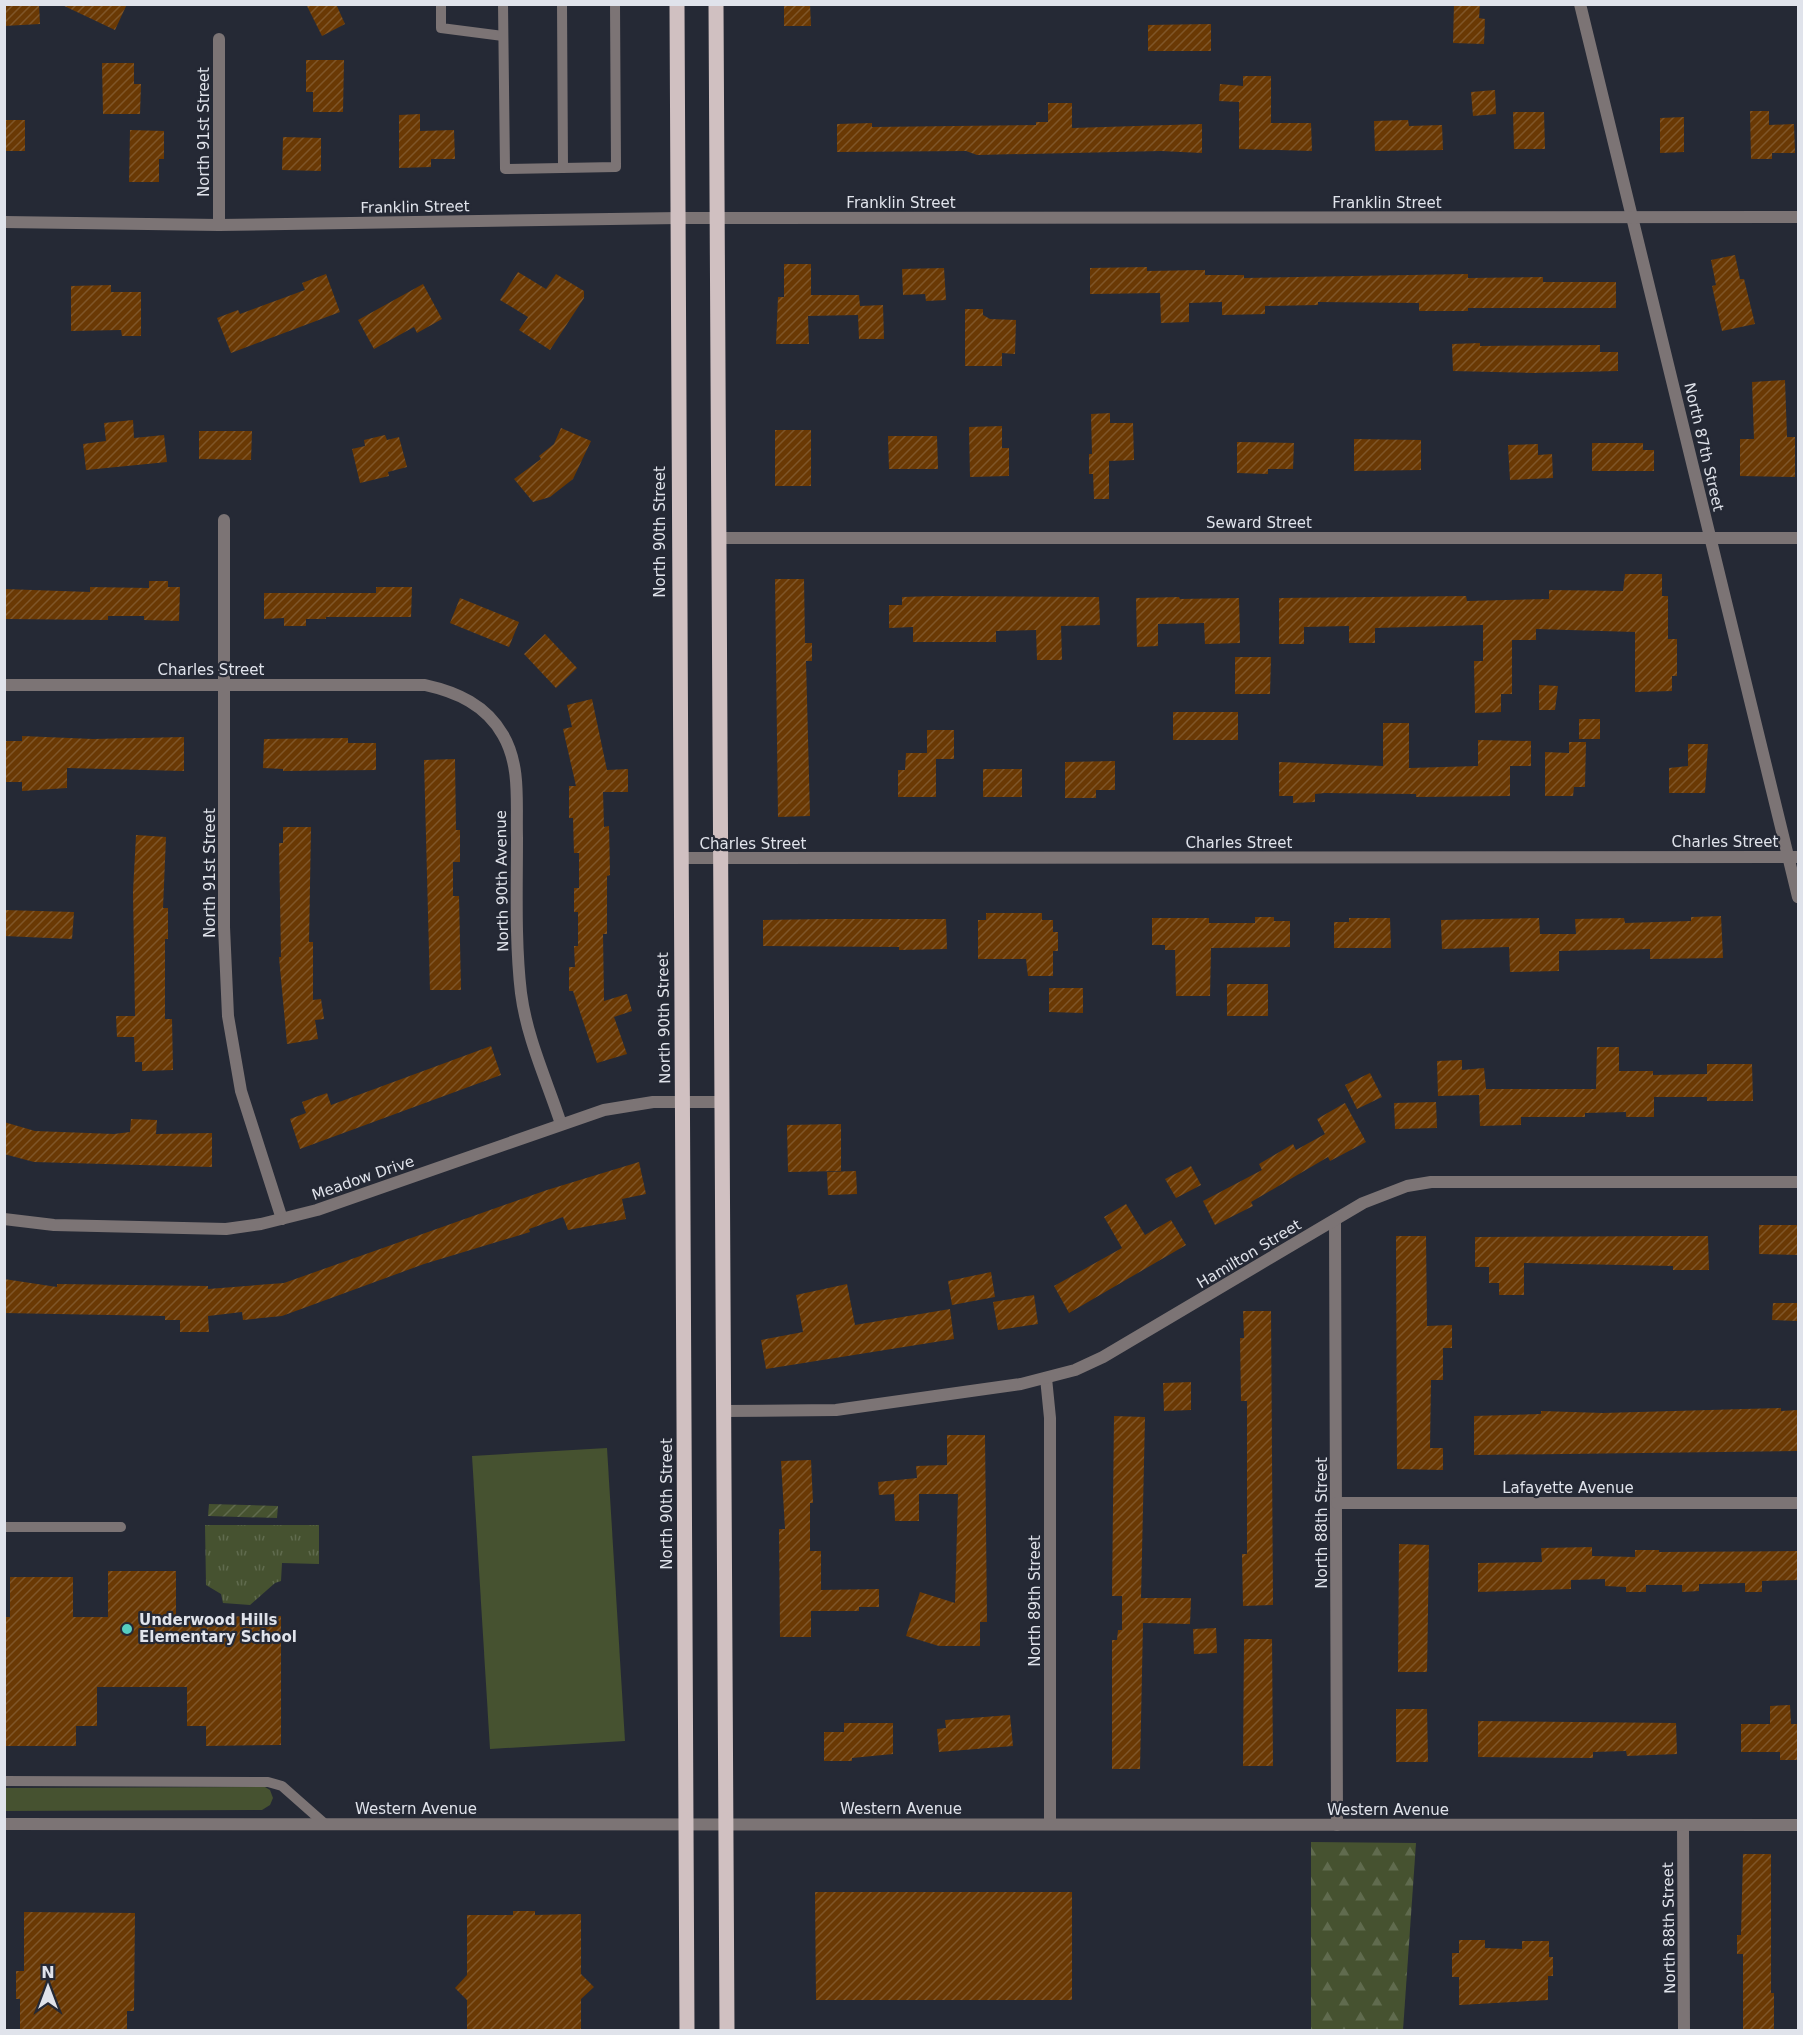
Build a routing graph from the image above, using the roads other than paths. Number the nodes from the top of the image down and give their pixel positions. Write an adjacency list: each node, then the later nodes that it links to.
1 (441, 4): 8 (lane)
2 (502, 4): 8 (lane)
3 (562, 4): 10 (lane)
4 (615, 4): 10 (lane)
5 (677, 4): 12 (main road, North 90th Street)
6 (716, 4): 13 (main road)
7 (1580, 4): 14 (street, North 87th Street)
8 (503, 36): 10 (lane)
9 (219, 39): 16 (street, North 91st Street)
10 (563, 168)
11 (1798, 217): 14 (street, Franklin Street)
12 (679, 218): 13 (street, Franklin Street); 16 (street, Franklin Street); 25 (main road, North 90th Street)
13 (717, 218): 14 (street, Franklin Street); 20 (main road)
14 (1634, 218): 18 (street, North 87th Street)
15 (4, 222): 16 (street, Franklin Street)
16 (219, 225)
17 (224, 520): 22 (street, North 91st Street)
18 (1710, 537): 19 (street, Seward Street); 20 (street, Seward Street); 24 (street, North 87th Street)
19 (1798, 537)
20 (719, 538): 26 (main road)
21 (4, 685): 22 (street, Charles Street)
22 (224, 685): 23 (street, Charles Street); 32 (street, North 91st Street)
23 (418, 685): 30 (street, North 90th Avenue)
24 (1794, 857): 26 (street, Charles Street); 27 (street, North 87th Street)
25 (680, 858): 26 (street, Charles Street); 28 (main road, North 90th Street)
26 (722, 859): 29 (main road)
27 (1798, 897)
28 (682, 1102): 29 (street, Meadow Drive); 30 (street, Meadow Drive); 44 (main road, North 90th Street)
29 (722, 1102): 36 (main road)
30 (561, 1124): 32 (street, Meadow Drive)
31 (1798, 1182): 34 (street, Hamilton Street)
32 (282, 1218): 33 (street, Meadow Drive)
33 (4, 1219)
34 (1335, 1220): 35 (street, Hamilton Street); 37 (street, North 88th Street)
35 (1046, 1378): 36 (street, Hamilton Street); 46 (street, North 89th Street)
36 (724, 1411): 45 (main road)
37 (1337, 1503): 38 (street, Lafayette Avenue); 47 (street, North 88th Street)
38 (1798, 1503)
39 (4, 1527): 40 (lane)
40 (121, 1527)
41 (4, 1780): 43 (lane)
42 (4, 1824): 43 (street, Western Avenue)
43 (325, 1824): 44 (street, Western Avenue)
44 (687, 1824): 45 (street, Western Avenue); 50 (main road, North 90th Street)
45 (726, 1824): 46 (street, Western Avenue); 51 (main road)
46 (1050, 1824): 47 (street, Western Avenue)
47 (1337, 1825): 48 (street, Western Avenue)
48 (1683, 1825): 49 (street, Western Avenue); 52 (street, North 88th Street)
49 (1798, 1825)
50 (687, 2031)
51 (727, 2031)
52 (1684, 2031)

